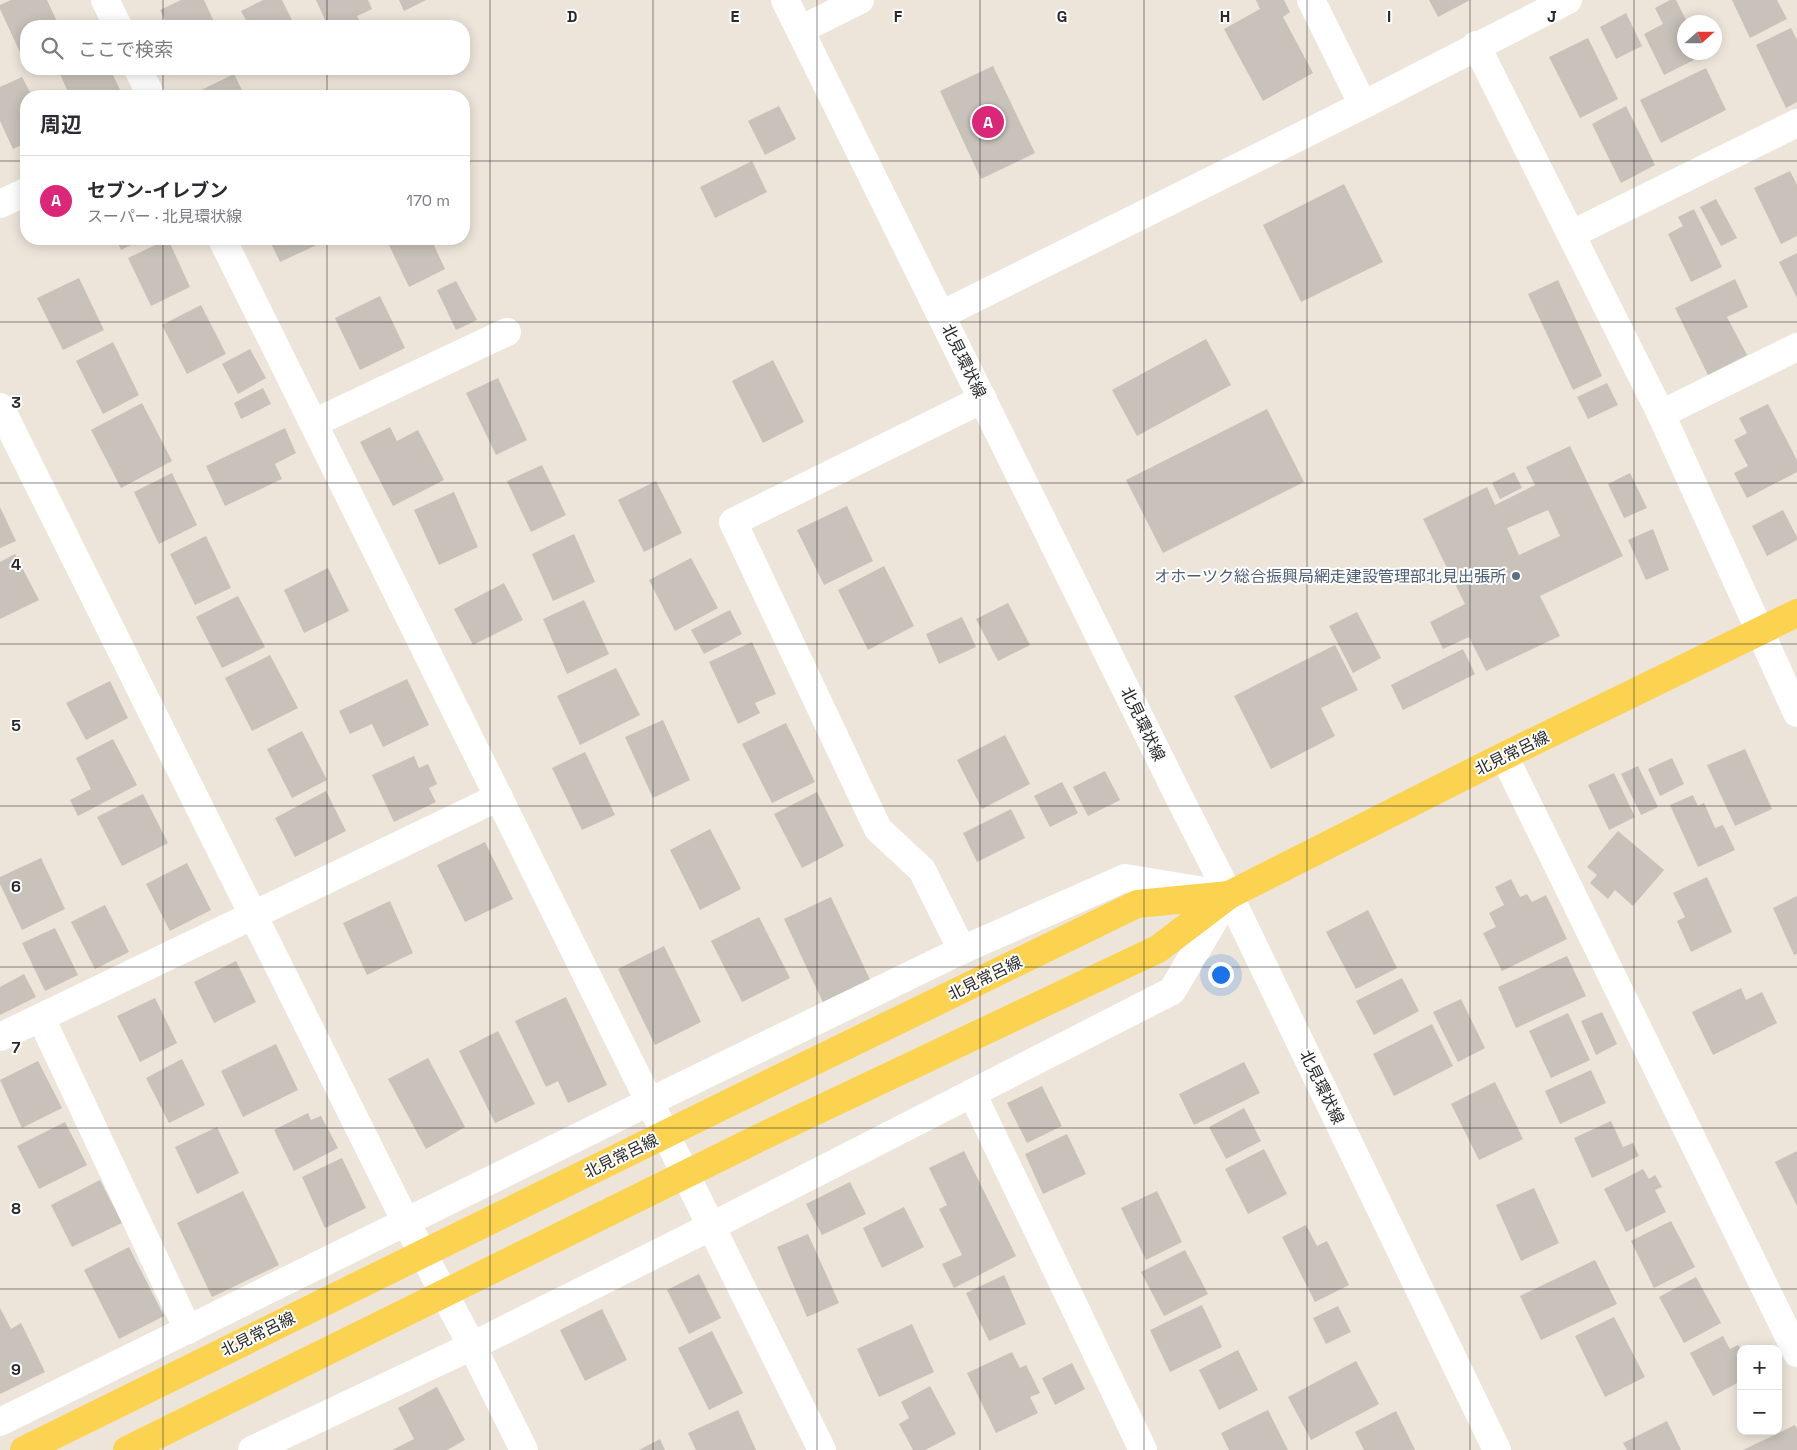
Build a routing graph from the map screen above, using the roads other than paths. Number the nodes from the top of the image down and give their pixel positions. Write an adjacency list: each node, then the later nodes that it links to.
1 (105, 0): 6 (street)
2 (785, 0): 7 (street, 北見環状線)
3 (860, 0): 7 (street)
4 (1311, 0): 11 (street)
5 (1568, 0): 8 (street)
6 (115, 20)
7 (800, 30): 17 (street, 北見環状線)
8 (1476, 45): 11 (street); 15 (street)
9 (141, 75): 10 (street)
10 (148, 90)
11 (1363, 105): 17 (street)
12 (1797, 123): 15 (street)
13 (20, 195): 14 (street)
14 (0, 204)
15 (1572, 234): 22 (street)
16 (225, 245): 23 (street)
17 (941, 315): 20 (street, 北見環状線)
18 (507, 332): 23 (street)
19 (1797, 347): 22 (street)
20 (983, 399): 29 (street, 北見環状線); 31 (street)
21 (0, 407): 30 (street)
22 (1661, 414): 25 (street)
23 (314, 423): 28 (street)
24 (1797, 613): 25 (main road, 北見常呂線)
25 (1759, 632): 26 (street); 27 (main road, 北見常呂線)
26 (1797, 713)
27 (1504, 756): 29 (main road, 北見常呂線); 40 (street)
28 (499, 797): 30 (street); 35 (street)
29 (1229, 895): 31 (street); 34 (street); 42 (street, 北見環状線); 43 (main road, 北見常呂線); 44 (main road, 北見常呂線)
30 (253, 916): 32 (street); 36 (street)
31 (962, 950): 35 (street)
32 (41, 1018): 33 (street); 38 (street)
33 (0, 1037)
34 (972, 1093): 37 (street); 48 (street)
35 (649, 1102): 36 (street); 37 (street)
36 (406, 1222): 38 (street); 39 (street)
37 (712, 1226): 39 (street); 47 (street)
38 (188, 1330): 41 (street)
39 (472, 1346): 45 (street); 46 (street)
40 (1797, 1353)
41 (0, 1422)
42 (1493, 1449)
43 (24, 1450)
44 (127, 1450)
45 (252, 1450)
46 (524, 1450)
47 (822, 1450)
48 (1143, 1450)

